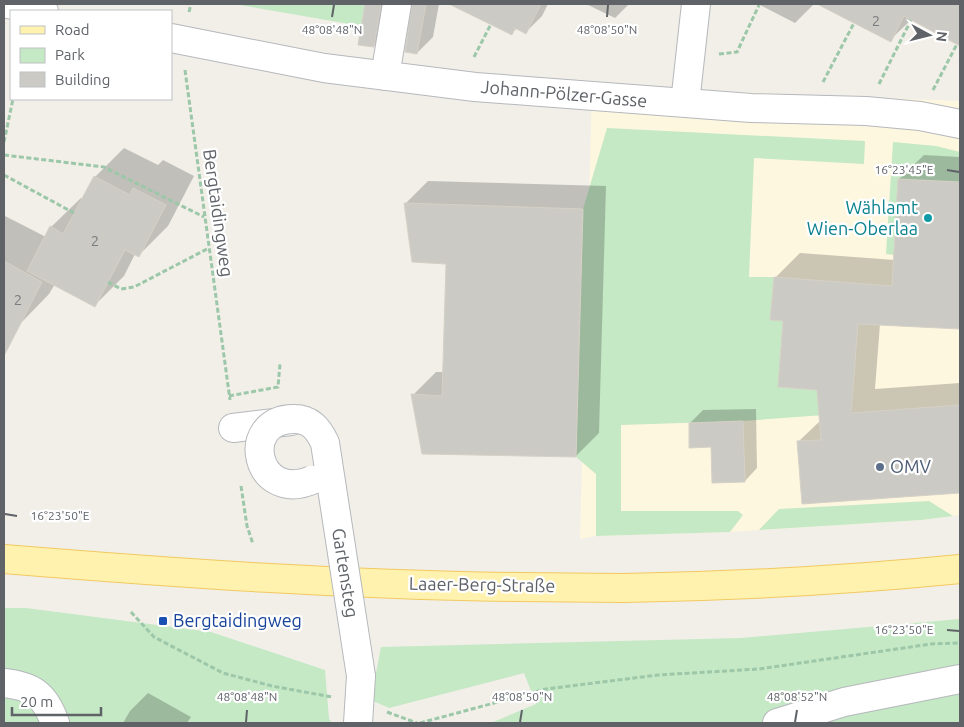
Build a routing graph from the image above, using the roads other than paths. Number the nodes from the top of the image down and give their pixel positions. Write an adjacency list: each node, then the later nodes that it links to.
1 (8, 4): 4 (street)
2 (396, 4): 6 (street)
3 (696, 4): 7 (street)
4 (39, 10)
5 (172, 38): 6 (street, Johann-Pölzer-Gasse)
6 (386, 76): 7 (street, Johann-Pölzer-Gasse)
7 (685, 103): 8 (street, Johann-Pölzer-Gasse)
8 (960, 124)
9 (234, 428): 14 (street, Gartensteg, bridge)
10 (4, 559): 11 (main road, Laaer-Berg-Straße)
11 (960, 569)
12 (960, 679): 16 (street)
13 (4, 682): 15 (street)
14 (360, 701)
15 (55, 723)
16 (776, 723)

